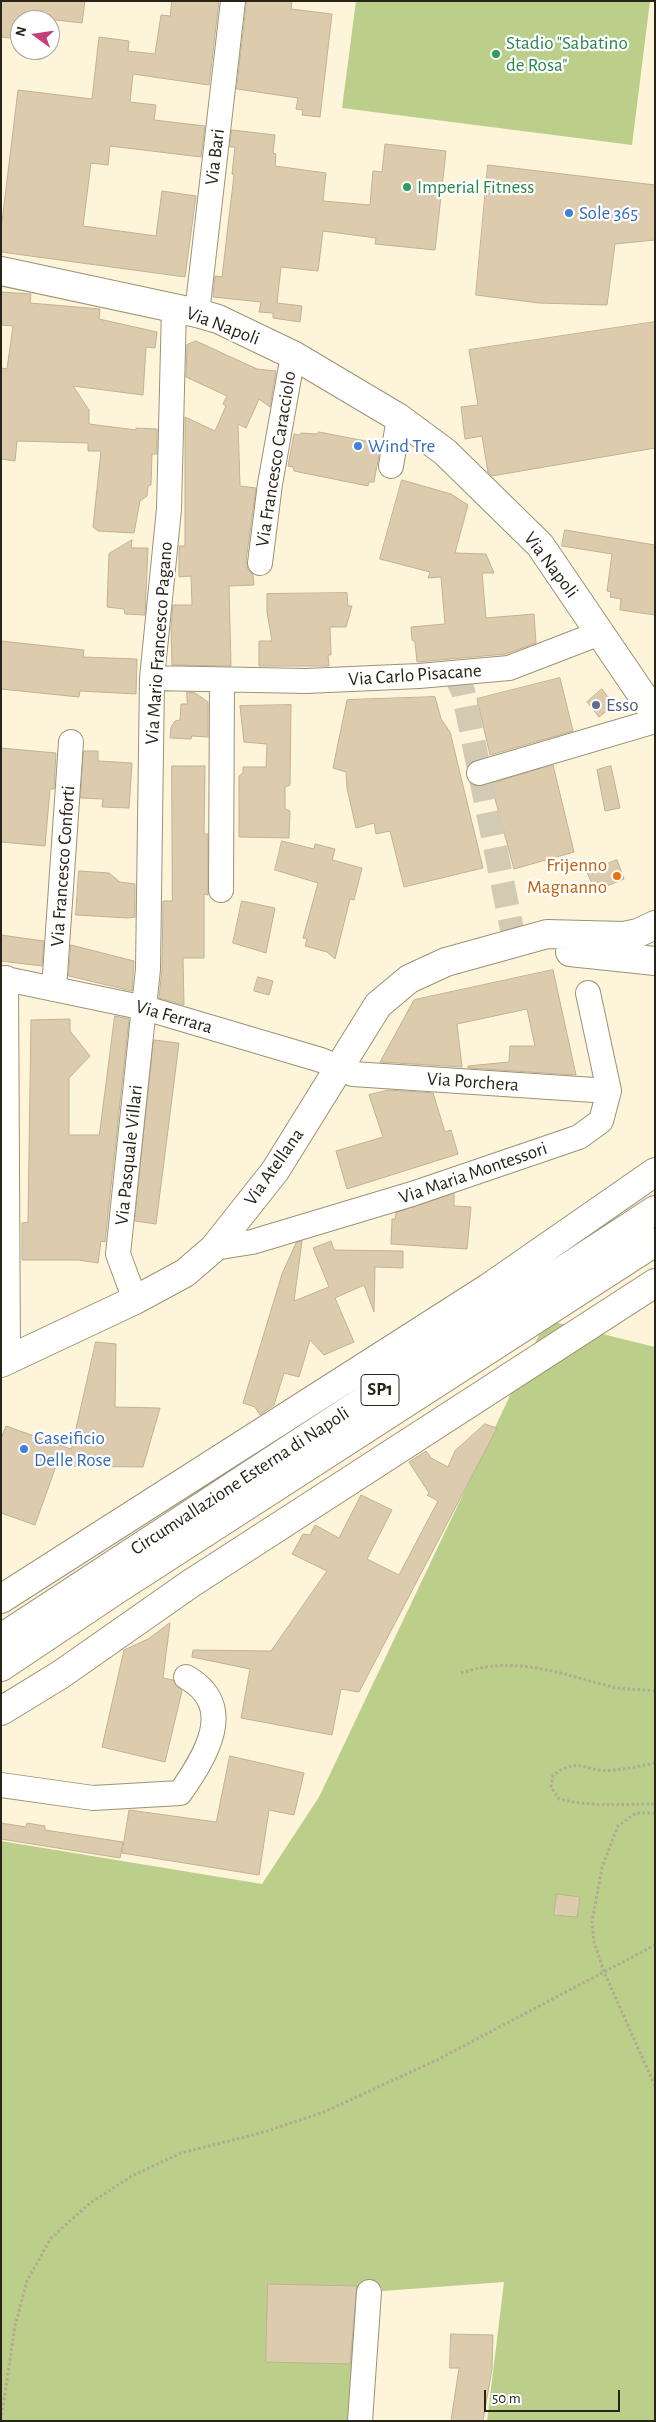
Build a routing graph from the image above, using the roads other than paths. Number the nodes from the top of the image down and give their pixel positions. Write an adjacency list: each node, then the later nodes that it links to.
1 (233, 1): 3 (street, Via Bari)
2 (1, 272): 3 (main road, Via Napoli)
3 (185, 310): 4 (main road, Via Napoli); 9 (street, Via Mario Francesco Pagano)
4 (293, 355): 5 (main road, Via Napoli); 7 (street, Via Francesco Caracciolo)
5 (399, 418): 6 (street); 8 (main road, Via Napoli)
6 (391, 466)
7 (260, 563)
8 (600, 633): 10 (street, Via Carlo Pisacane); 11 (main road, Via Napoli)
9 (152, 678): 10 (street, Via Carlo Pisacane); 22 (street, Via Mario Francesco Pagano)
10 (222, 680): 15 (street)
11 (655, 714)
12 (655, 721): 14 (street)
13 (71, 742): 20 (street, Via Francesco Conforti)
14 (479, 773)
15 (221, 890)
16 (655, 925): 17 (main road, Via Atellana)
17 (515, 944): 18 (main road, Via Atellana); 23 (main road, Via Atellana)
18 (655, 961)
19 (4, 978): 20 (street, Via Ferrara); 31 (street, Via Ferrara)
20 (54, 989): 22 (street, Via Ferrara)
21 (588, 993): 24 (street, Via Maria Montessori)
22 (145, 1008): 23 (street, Via Ferrara); 30 (street, Via Pasquale Villari)
23 (340, 1067): 24 (street, Via Porchera); 28 (main road, Via Atellana)
24 (609, 1091): 28 (street, Via Maria Montessori)
25 (655, 1172): 33 (main road)
26 (655, 1210): 32 (main road, Circumvallazione Esterna di Napoli / SP1)
27 (655, 1242): 32 (main road, Circumvallazione Esterna di Napoli / SP1)
28 (214, 1248): 30 (main road, Via Atellana)
29 (655, 1284): 37 (main road)
30 (135, 1300): 31 (main road, Via Atellana)
31 (4, 1361)
32 (112, 1579): 34 (main road, Circumvallazione Esterna di Napoli / SP1); 35 (main road, Circumvallazione Esterna di Napoli)
33 (1, 1599)
34 (1, 1638)
35 (1, 1667)
36 (186, 1677): 38 (street)
37 (1, 1711)
38 (1, 1785)
39 (370, 2292): 40 (street)
40 (360, 2421)

